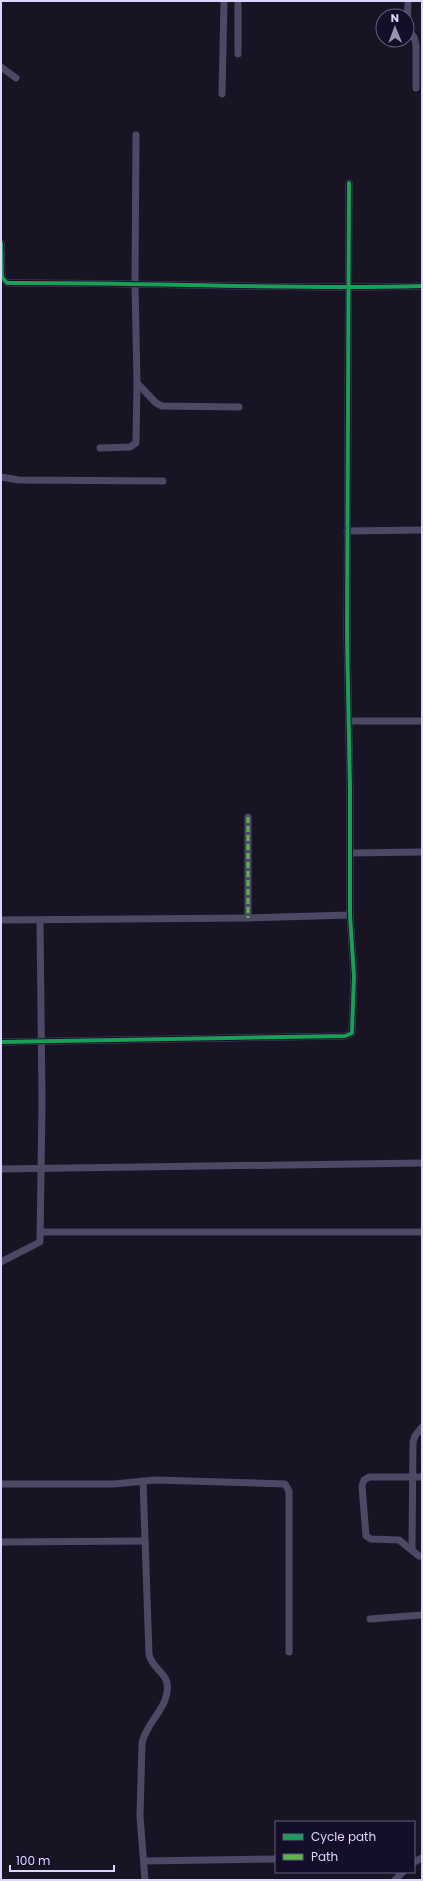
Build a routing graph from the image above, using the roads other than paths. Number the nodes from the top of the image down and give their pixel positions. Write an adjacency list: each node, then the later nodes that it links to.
1 (224, 1): 8 (street)
2 (238, 1): 4 (street)
3 (408, 1): 7 (street)
4 (238, 54)
5 (1, 67): 6 (street)
6 (16, 78)
7 (416, 88)
8 (222, 94)
9 (136, 135): 12 (street)
10 (349, 183): 14 (street)
11 (1, 243): 12 (street)
12 (135, 284): 14 (street); 15 (street)
13 (422, 286): 14 (street)
14 (348, 288): 21 (street)
15 (138, 384): 16 (street); 17 (street)
16 (239, 407)
17 (100, 448)
18 (1, 477): 19 (street)
19 (163, 481)
20 (422, 530): 21 (street)
21 (347, 531): 22 (street)
22 (349, 721): 23 (street); 26 (street)
23 (422, 722)
24 (248, 817): 28 (street)
25 (422, 852): 26 (street)
26 (350, 853): 27 (street)
27 (350, 915): 28 (street); 32 (street)
28 (248, 918): 30 (street)
29 (1, 920): 30 (street)
30 (40, 920): 32 (street)
31 (1, 1042): 32 (street)
32 (41, 1043): 34 (street)
33 (422, 1163): 34 (street)
34 (42, 1168): 35 (street); 36 (street)
35 (1, 1169)
36 (41, 1232): 37 (street); 38 (street)
37 (422, 1232)
38 (1, 1262)
39 (422, 1427): 40 (street)
40 (411, 1476): 41 (street); 46 (street); 46 (street)
41 (422, 1477)
42 (143, 1481): 43 (street); 44 (street); 50 (street)
43 (1, 1484)
44 (145, 1541): 45 (street); 52 (street)
45 (1, 1542)
46 (412, 1550): 47 (street)
47 (419, 1556)
48 (422, 1615): 49 (street)
49 (370, 1619)
50 (289, 1652)
51 (275, 1859): 52 (street)
52 (144, 1861): 53 (street)
53 (145, 1880)

